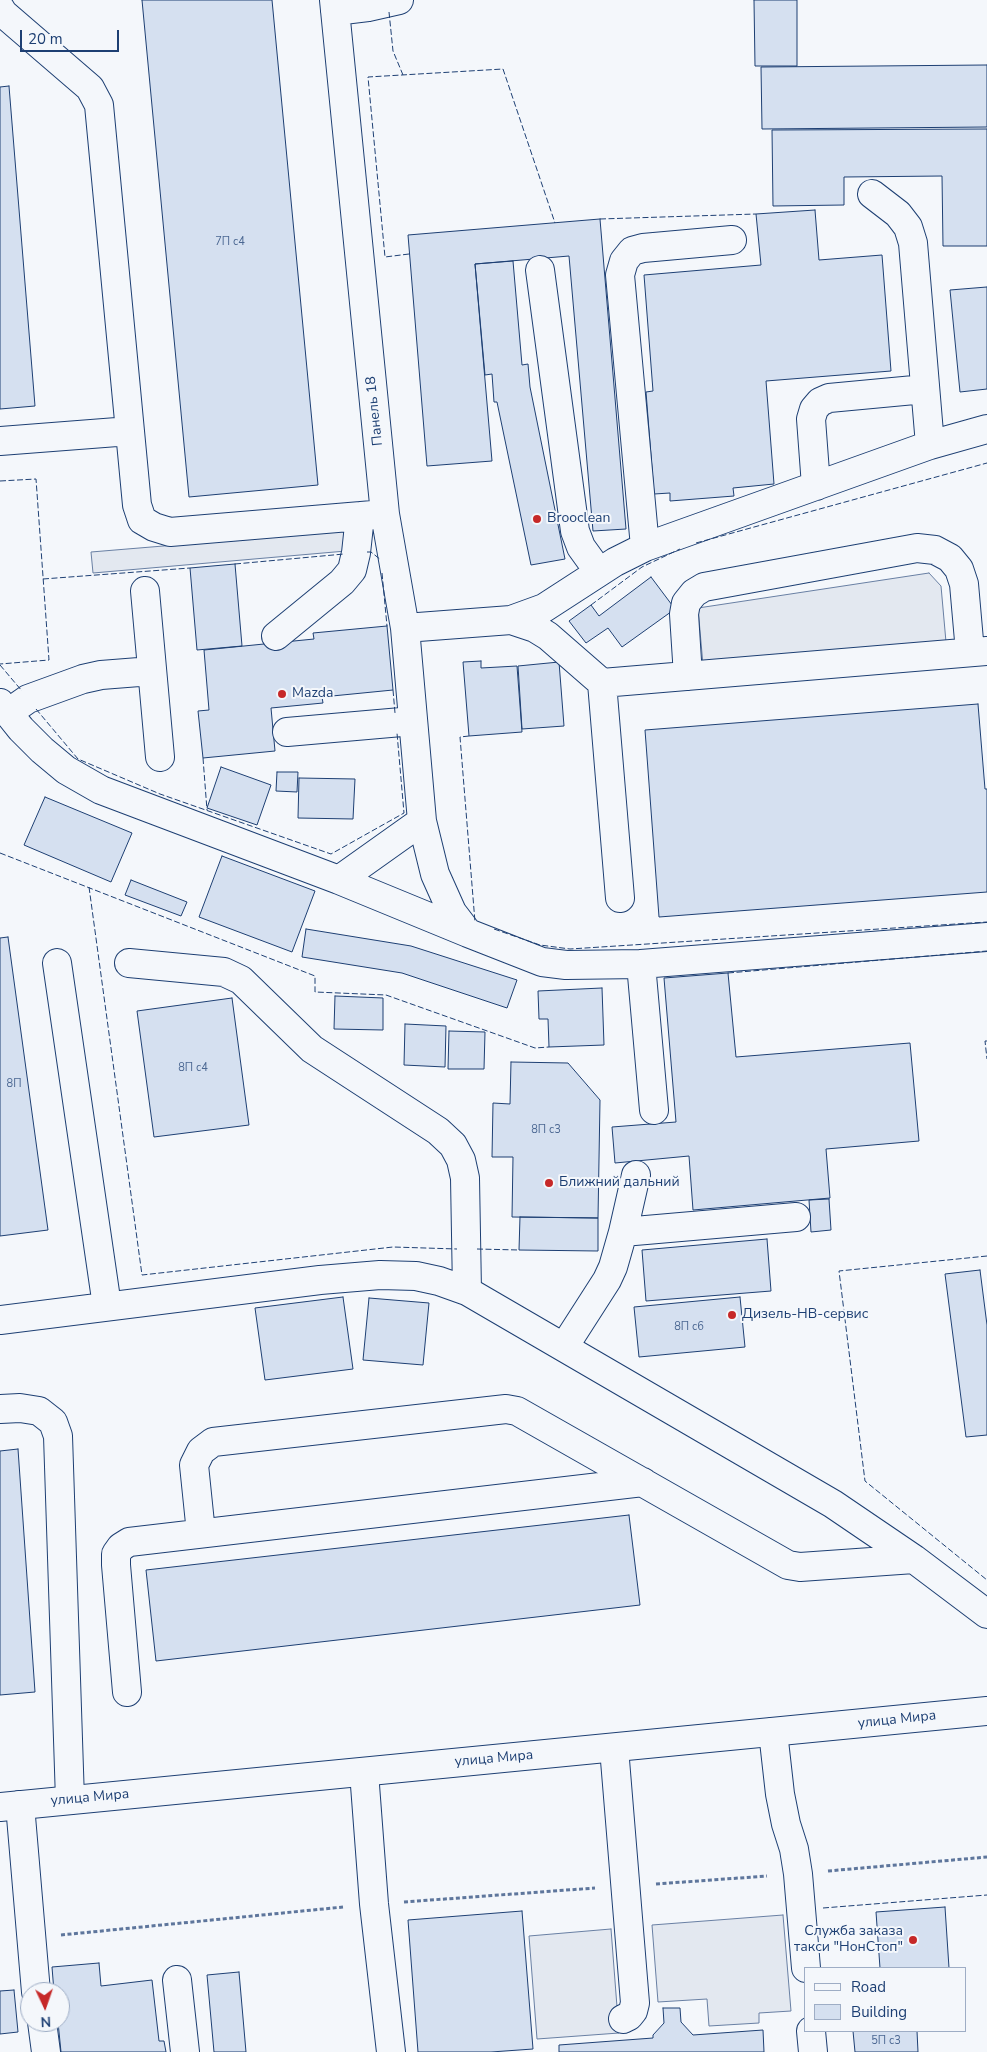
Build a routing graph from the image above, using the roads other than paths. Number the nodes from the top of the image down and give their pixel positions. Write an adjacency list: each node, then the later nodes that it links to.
1 (399, 0): 2 (main road)
2 (334, 6): 13 (main road, Панель 18)
3 (0, 8): 9 (main road)
4 (872, 194): 7 (main road)
5 (732, 240): 14 (main road)
6 (540, 270): 15 (main road)
7 (926, 389): 11 (main road); 12 (main road)
8 (987, 428): 11 (main road)
9 (130, 431): 10 (main road); 13 (main road)
10 (0, 441)
11 (930, 445): 12 (main road)
12 (816, 486): 14 (main road)
13 (372, 515): 18 (main road, Панель 18); 19 (main road)
14 (645, 547): 15 (main road)
15 (599, 572): 17 (main road)
16 (145, 591): 21 (main road)
17 (511, 620): 18 (main road); 23 (main road)
18 (405, 628): 25 (main road, Панель 18)
19 (276, 636)
20 (978, 652): 22 (main road); 22 (main road)
21 (152, 671): 24 (main road); 27 (main road)
22 (688, 676): 23 (main road)
23 (602, 683): 30 (main road)
24 (3, 708): 29 (main road)
25 (413, 721): 26 (main road); 28 (main road, Панель 18)
26 (287, 732)
27 (160, 758)
28 (422, 821): 29 (main road); 31 (main road, Панель 18)
29 (339, 880): 31 (main road)
30 (620, 898)
31 (468, 933): 35 (main road)
32 (987, 937): 35 (main road)
33 (57, 963): 41 (main road)
34 (129, 963): 40 (main road)
35 (641, 964): 36 (main road)
36 (654, 1110)
37 (636, 1175): 39 (main road)
38 (796, 1217): 39 (main road)
39 (623, 1232): 43 (main road)
40 (467, 1291): 41 (main road); 43 (main road)
41 (107, 1306): 42 (main road)
42 (0, 1320)
43 (564, 1347): 47 (main road)
44 (0, 1409): 54 (main road)
45 (642, 1482): 46 (main road); 46 (main road); 47 (main road)
46 (201, 1533): 49 (main road)
47 (914, 1559): 48 (main road)
48 (987, 1614)
49 (127, 1692)
50 (987, 1711): 51 (main road, улица Мира)
51 (772, 1732): 52 (main road, улица Мира); 56 (main road)
52 (614, 1748): 53 (main road, улица Мира); 59 (main road)
53 (364, 1772): 54 (main road, улица Мира); 64 (main road)
54 (70, 1800): 55 (main road, улица Мира)
55 (10, 1806): 58 (main road)
56 (806, 1967)
57 (177, 1980): 63 (main road)
58 (35, 1982)
59 (623, 2019)
60 (43, 2032): 62 (main road)
61 (811, 2032): 65 (main road)
62 (46, 2052)
63 (185, 2052)
64 (391, 2052)
65 (813, 2052)

